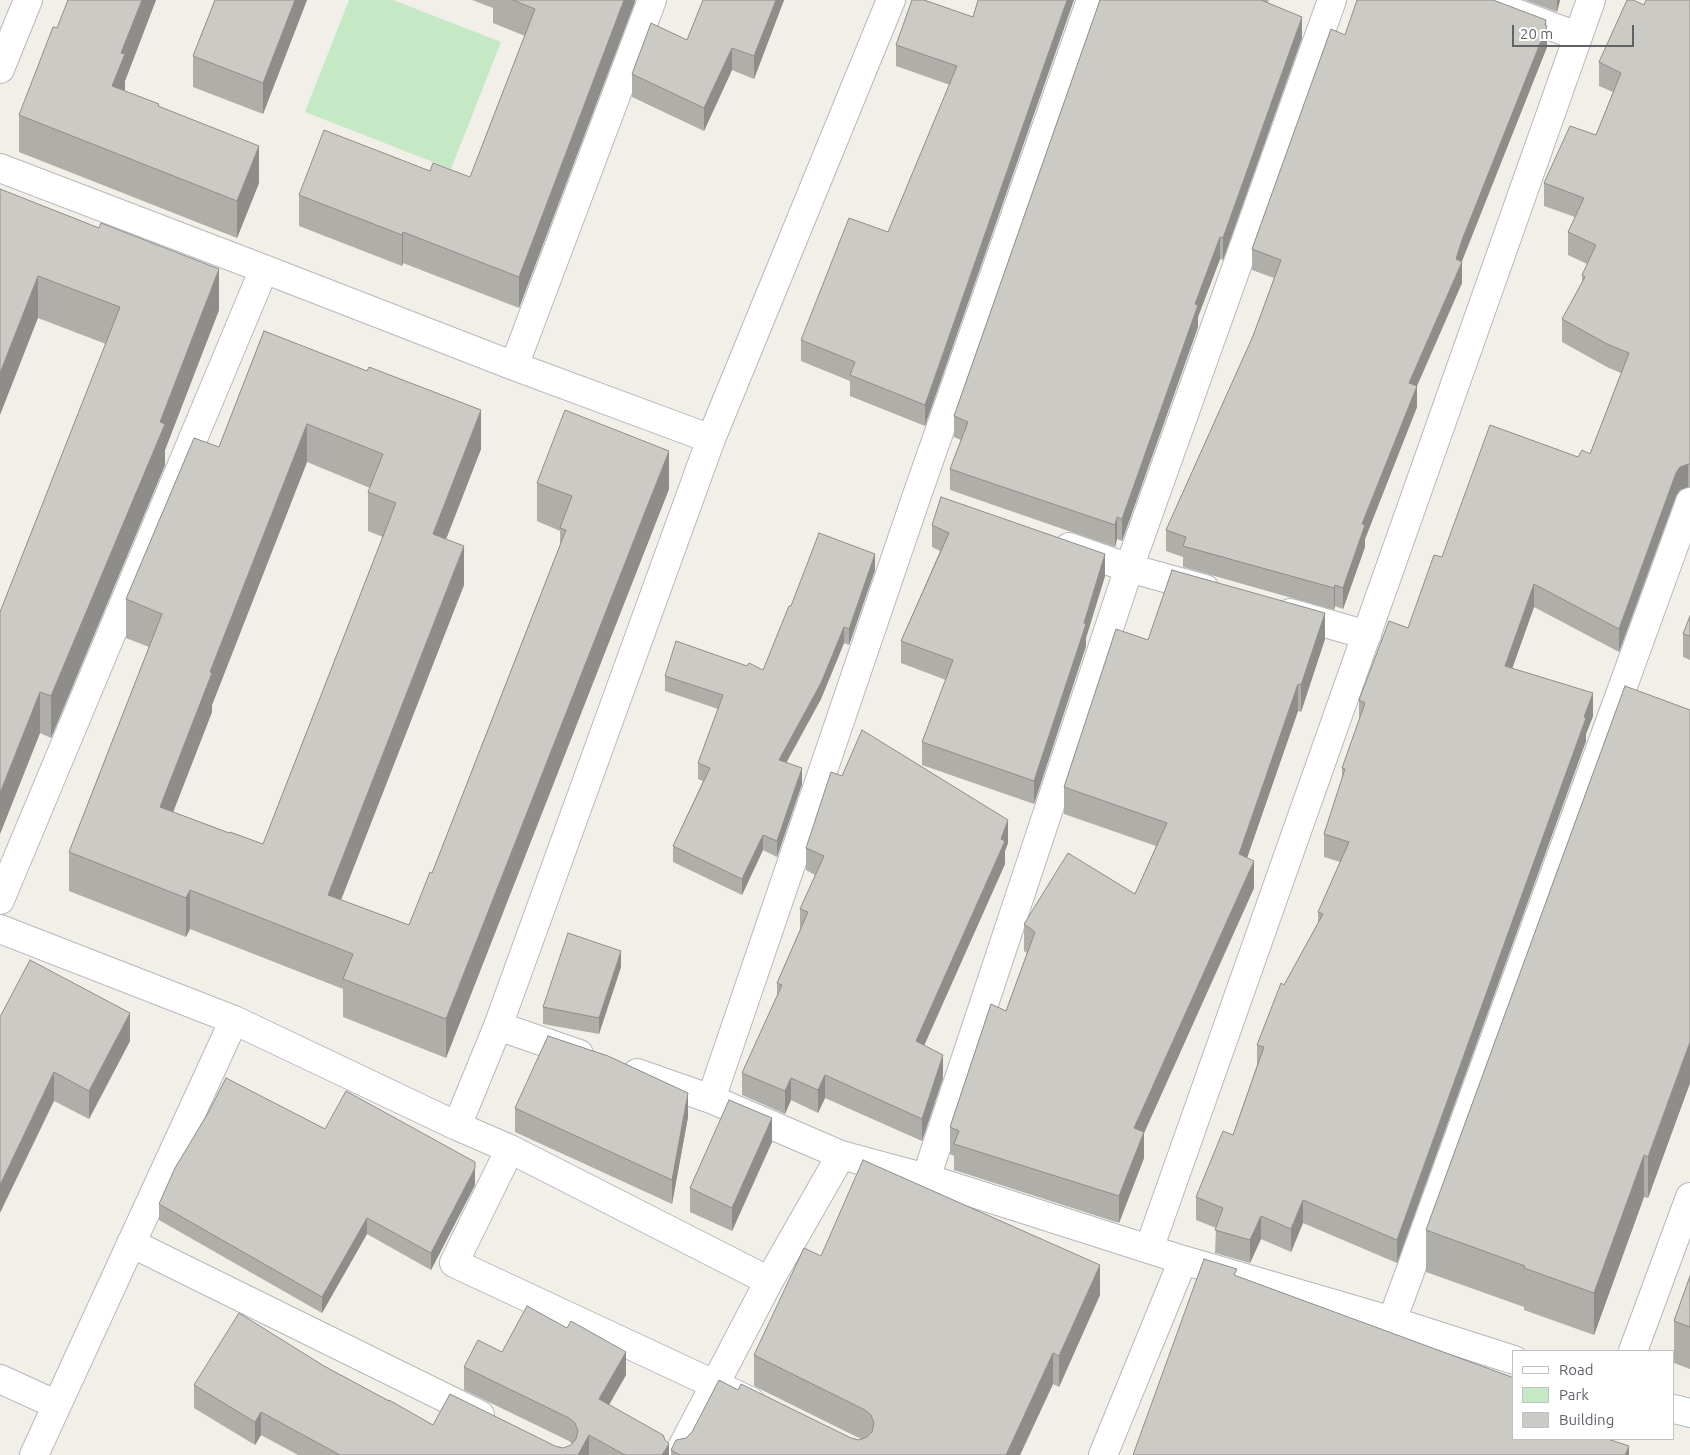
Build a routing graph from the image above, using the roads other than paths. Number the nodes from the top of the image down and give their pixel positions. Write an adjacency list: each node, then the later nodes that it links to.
1 (28, 0): 9 (street)
2 (652, 0): 12 (street)
3 (891, 0): 13 (street)
4 (1091, 0): 14 (street)
5 (1332, 0): 18 (street)
6 (1481, 0): 8 (street)
7 (1591, 0): 8 (street)
8 (1577, 36): 21 (street)
9 (0, 69)
10 (0, 168): 11 (street)
11 (264, 269): 12 (street); 24 (street)
12 (514, 366): 13 (street)
13 (711, 439): 27 (street)
14 (917, 494): 16 (street); 28 (street)
15 (1690, 502): 22 (street)
16 (944, 504)
17 (1046, 539): 18 (street)
18 (1129, 568): 19 (street); 32 (street)
19 (1224, 595)
20 (1262, 606): 21 (street)
21 (1367, 636): 35 (street)
22 (1617, 704): 23 (street); 38 (street)
23 (1644, 713)
24 (0, 900)
25 (0, 929): 26 (street)
26 (234, 1020): 29 (street); 34 (street)
27 (498, 1026): 28 (street); 29 (street)
28 (710, 1099): 31 (street)
29 (457, 1126): 30 (street)
30 (510, 1149): 37 (street); 42 (street)
31 (841, 1155): 32 (street); 37 (street)
32 (926, 1178): 35 (street)
33 (1690, 1197): 39 (street)
34 (132, 1243): 43 (street); 47 (street)
35 (1149, 1249): 36 (street)
36 (1183, 1260): 38 (street); 50 (street)
37 (769, 1281): 42 (street)
38 (1392, 1321): 40 (street)
39 (1633, 1350)
40 (1512, 1359)
41 (0, 1379): 43 (street)
42 (715, 1384): 45 (street); 49 (street)
43 (57, 1405): 48 (street)
44 (1675, 1408): 46 (street)
45 (774, 1413)
46 (1690, 1413)
47 (499, 1424)
48 (40, 1453)
49 (678, 1455)
50 (1103, 1455)

